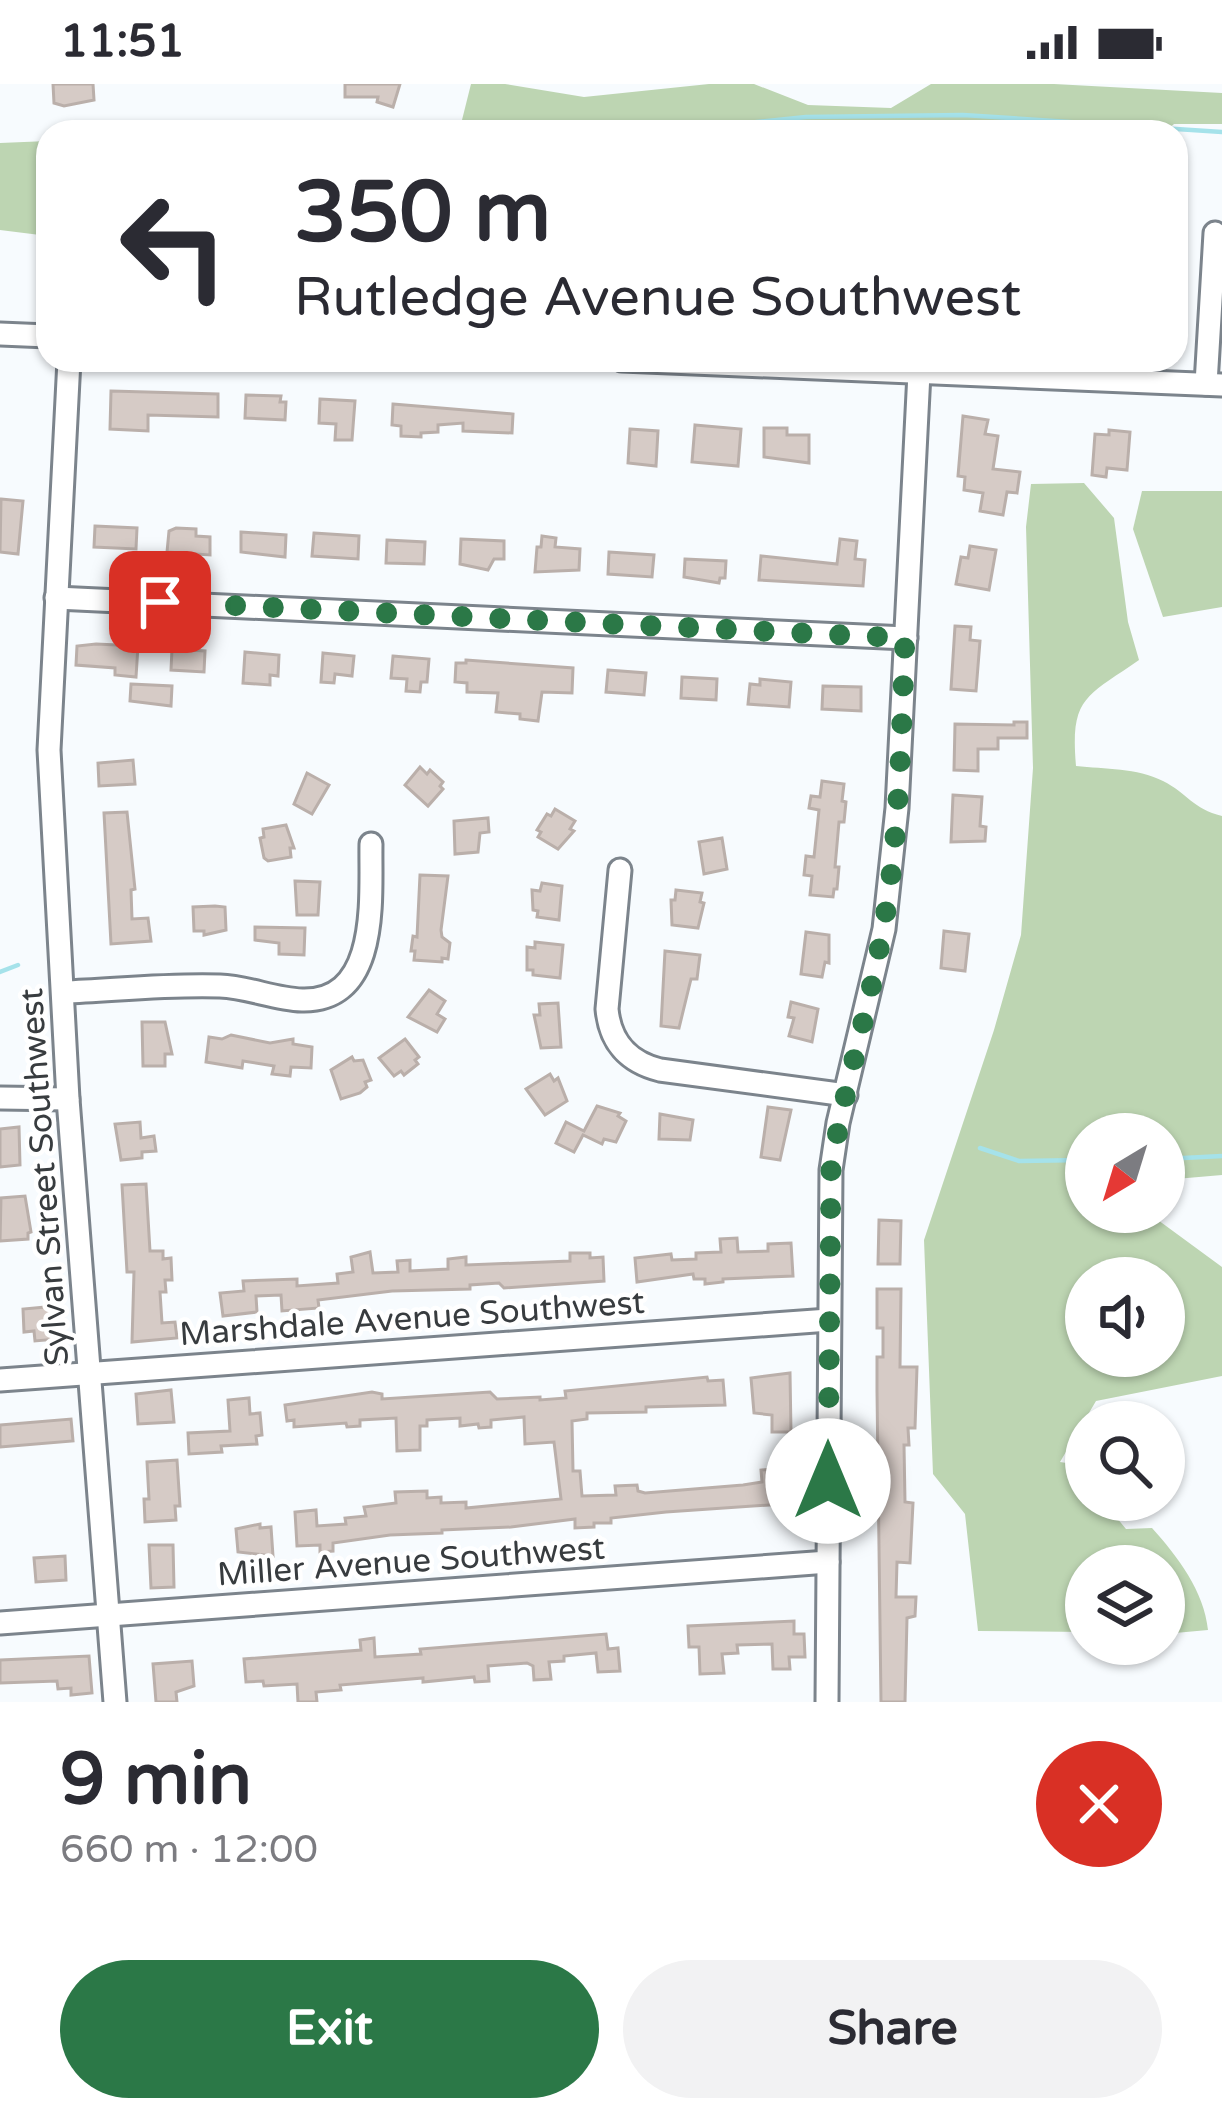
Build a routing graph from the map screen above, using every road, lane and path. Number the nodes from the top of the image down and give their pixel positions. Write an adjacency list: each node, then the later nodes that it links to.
1 (1215, 233): 7 (street)
2 (0, 334): 3 (street)
3 (36, 336)
4 (68, 372): 8 (street, Sylvan Street Southwest)
5 (897, 372): 6 (street)
6 (920, 373): 7 (street); 9 (street)
7 (1214, 385)
8 (56, 598): 9 (street); 12 (street, Sylvan Street Southwest)
9 (905, 638): 13 (street)
10 (371, 844): 12 (street)
11 (620, 870): 13 (street)
12 (64, 992): 15 (street, Sylvan Street Southwest)
13 (846, 1095): 16 (street)
14 (0, 1098): 15 (street)
15 (68, 1099): 17 (street, Sylvan Street Southwest)
16 (829, 1320): 17 (street, Marshdale Avenue Southwest); 19 (street)
17 (90, 1374): 18 (street, Marshdale Avenue Southwest); 20 (street, Sylvan Street Southwest)
18 (0, 1380)
19 (828, 1562): 20 (street, Miller Avenue Southwest); 23 (street)
20 (110, 1615): 21 (street, Miller Avenue Southwest); 22 (street, Sylvan Street Southwest)
21 (0, 1623)
22 (115, 1702)
23 (827, 1702)

